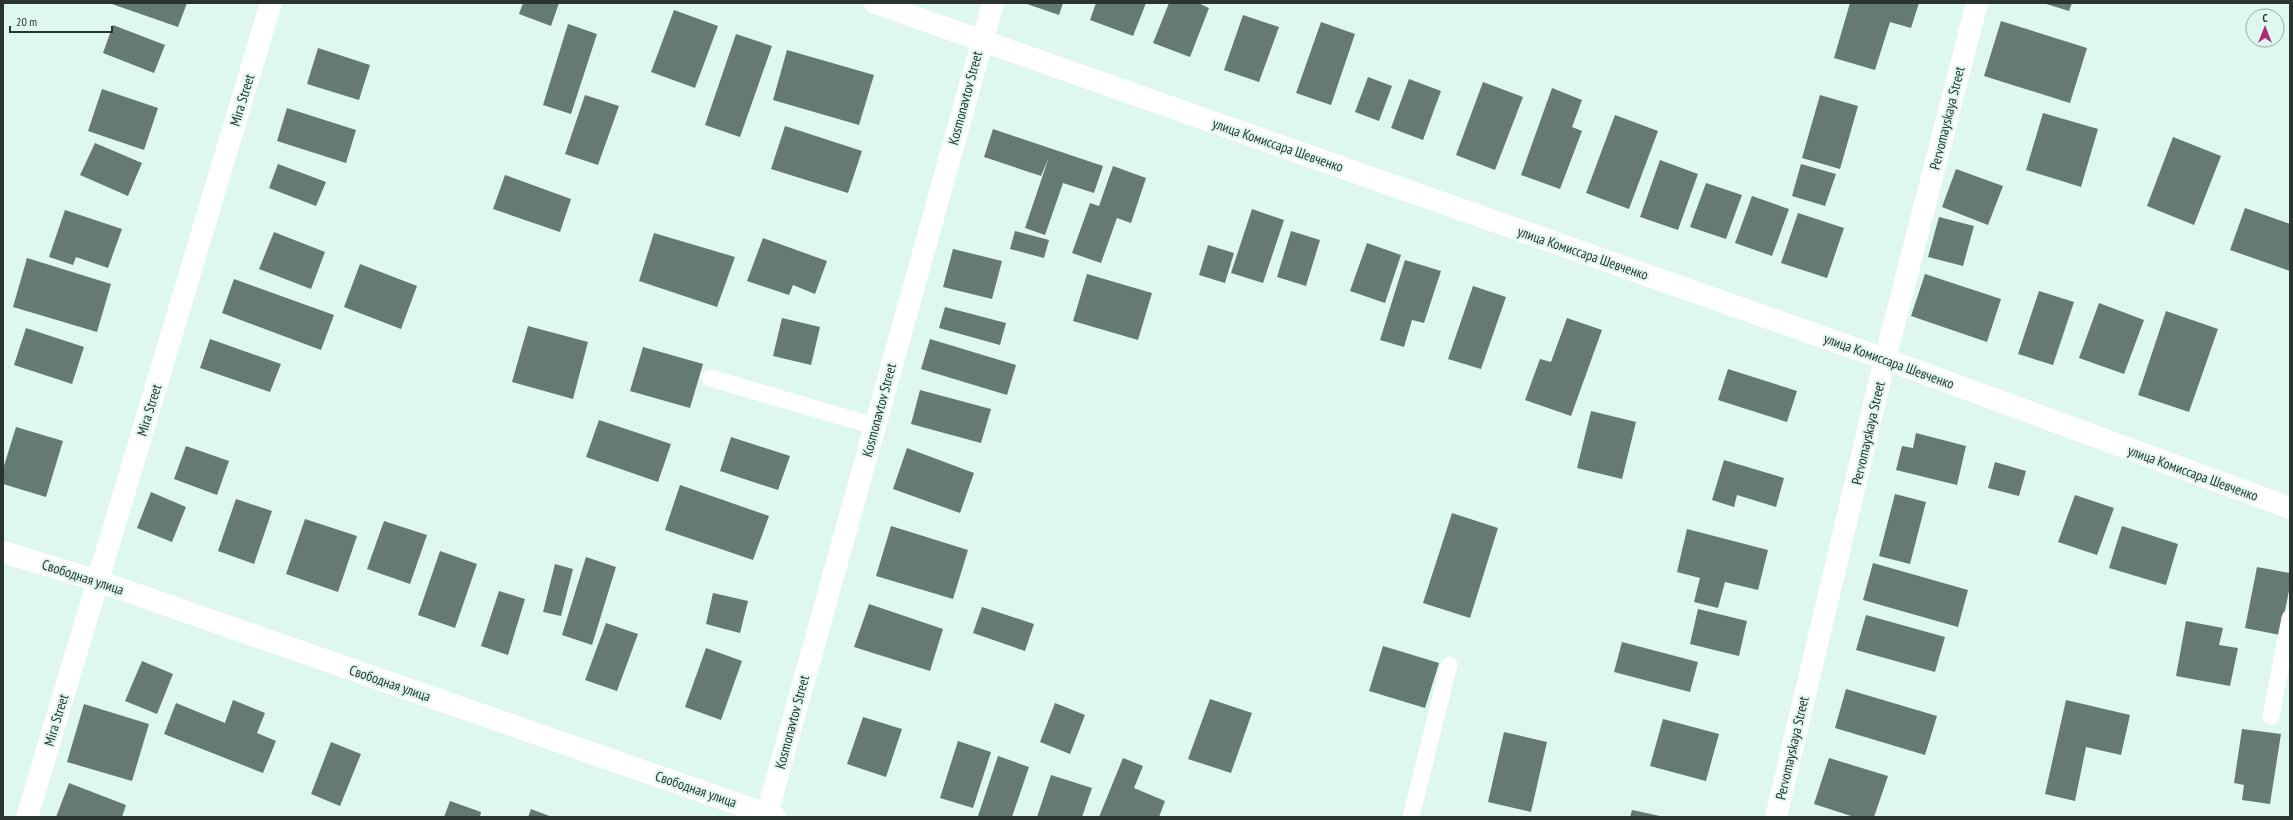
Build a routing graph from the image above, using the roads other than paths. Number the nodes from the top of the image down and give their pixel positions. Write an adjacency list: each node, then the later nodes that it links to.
1 (271, 3): 11 (street, Mira Street)
2 (875, 3): 5 (street, улица Комиссара Шевченко)
3 (993, 3): 5 (street, Kosmonavtov Street)
4 (1977, 3): 6 (street, Pervomayskaya Street)
5 (981, 40): 6 (street, улица Комиссара Шевченко); 8 (street, Kosmonavtov Street)
6 (1885, 359): 9 (street, улица Комиссара Шевченко); 18 (street, Pervomayskaya Street)
7 (710, 378): 8 (lane)
8 (874, 426): 15 (street, Kosmonavtov Street)
9 (2290, 508)
10 (3, 552): 11 (street, Свободная улица)
11 (98, 581): 15 (street, Свободная улица); 16 (street, Mira Street)
12 (2290, 618): 14 (lane)
13 (1448, 665): 17 (lane)
14 (2271, 716)
15 (769, 816)
16 (27, 817)
17 (1411, 817)
18 (1776, 817)

